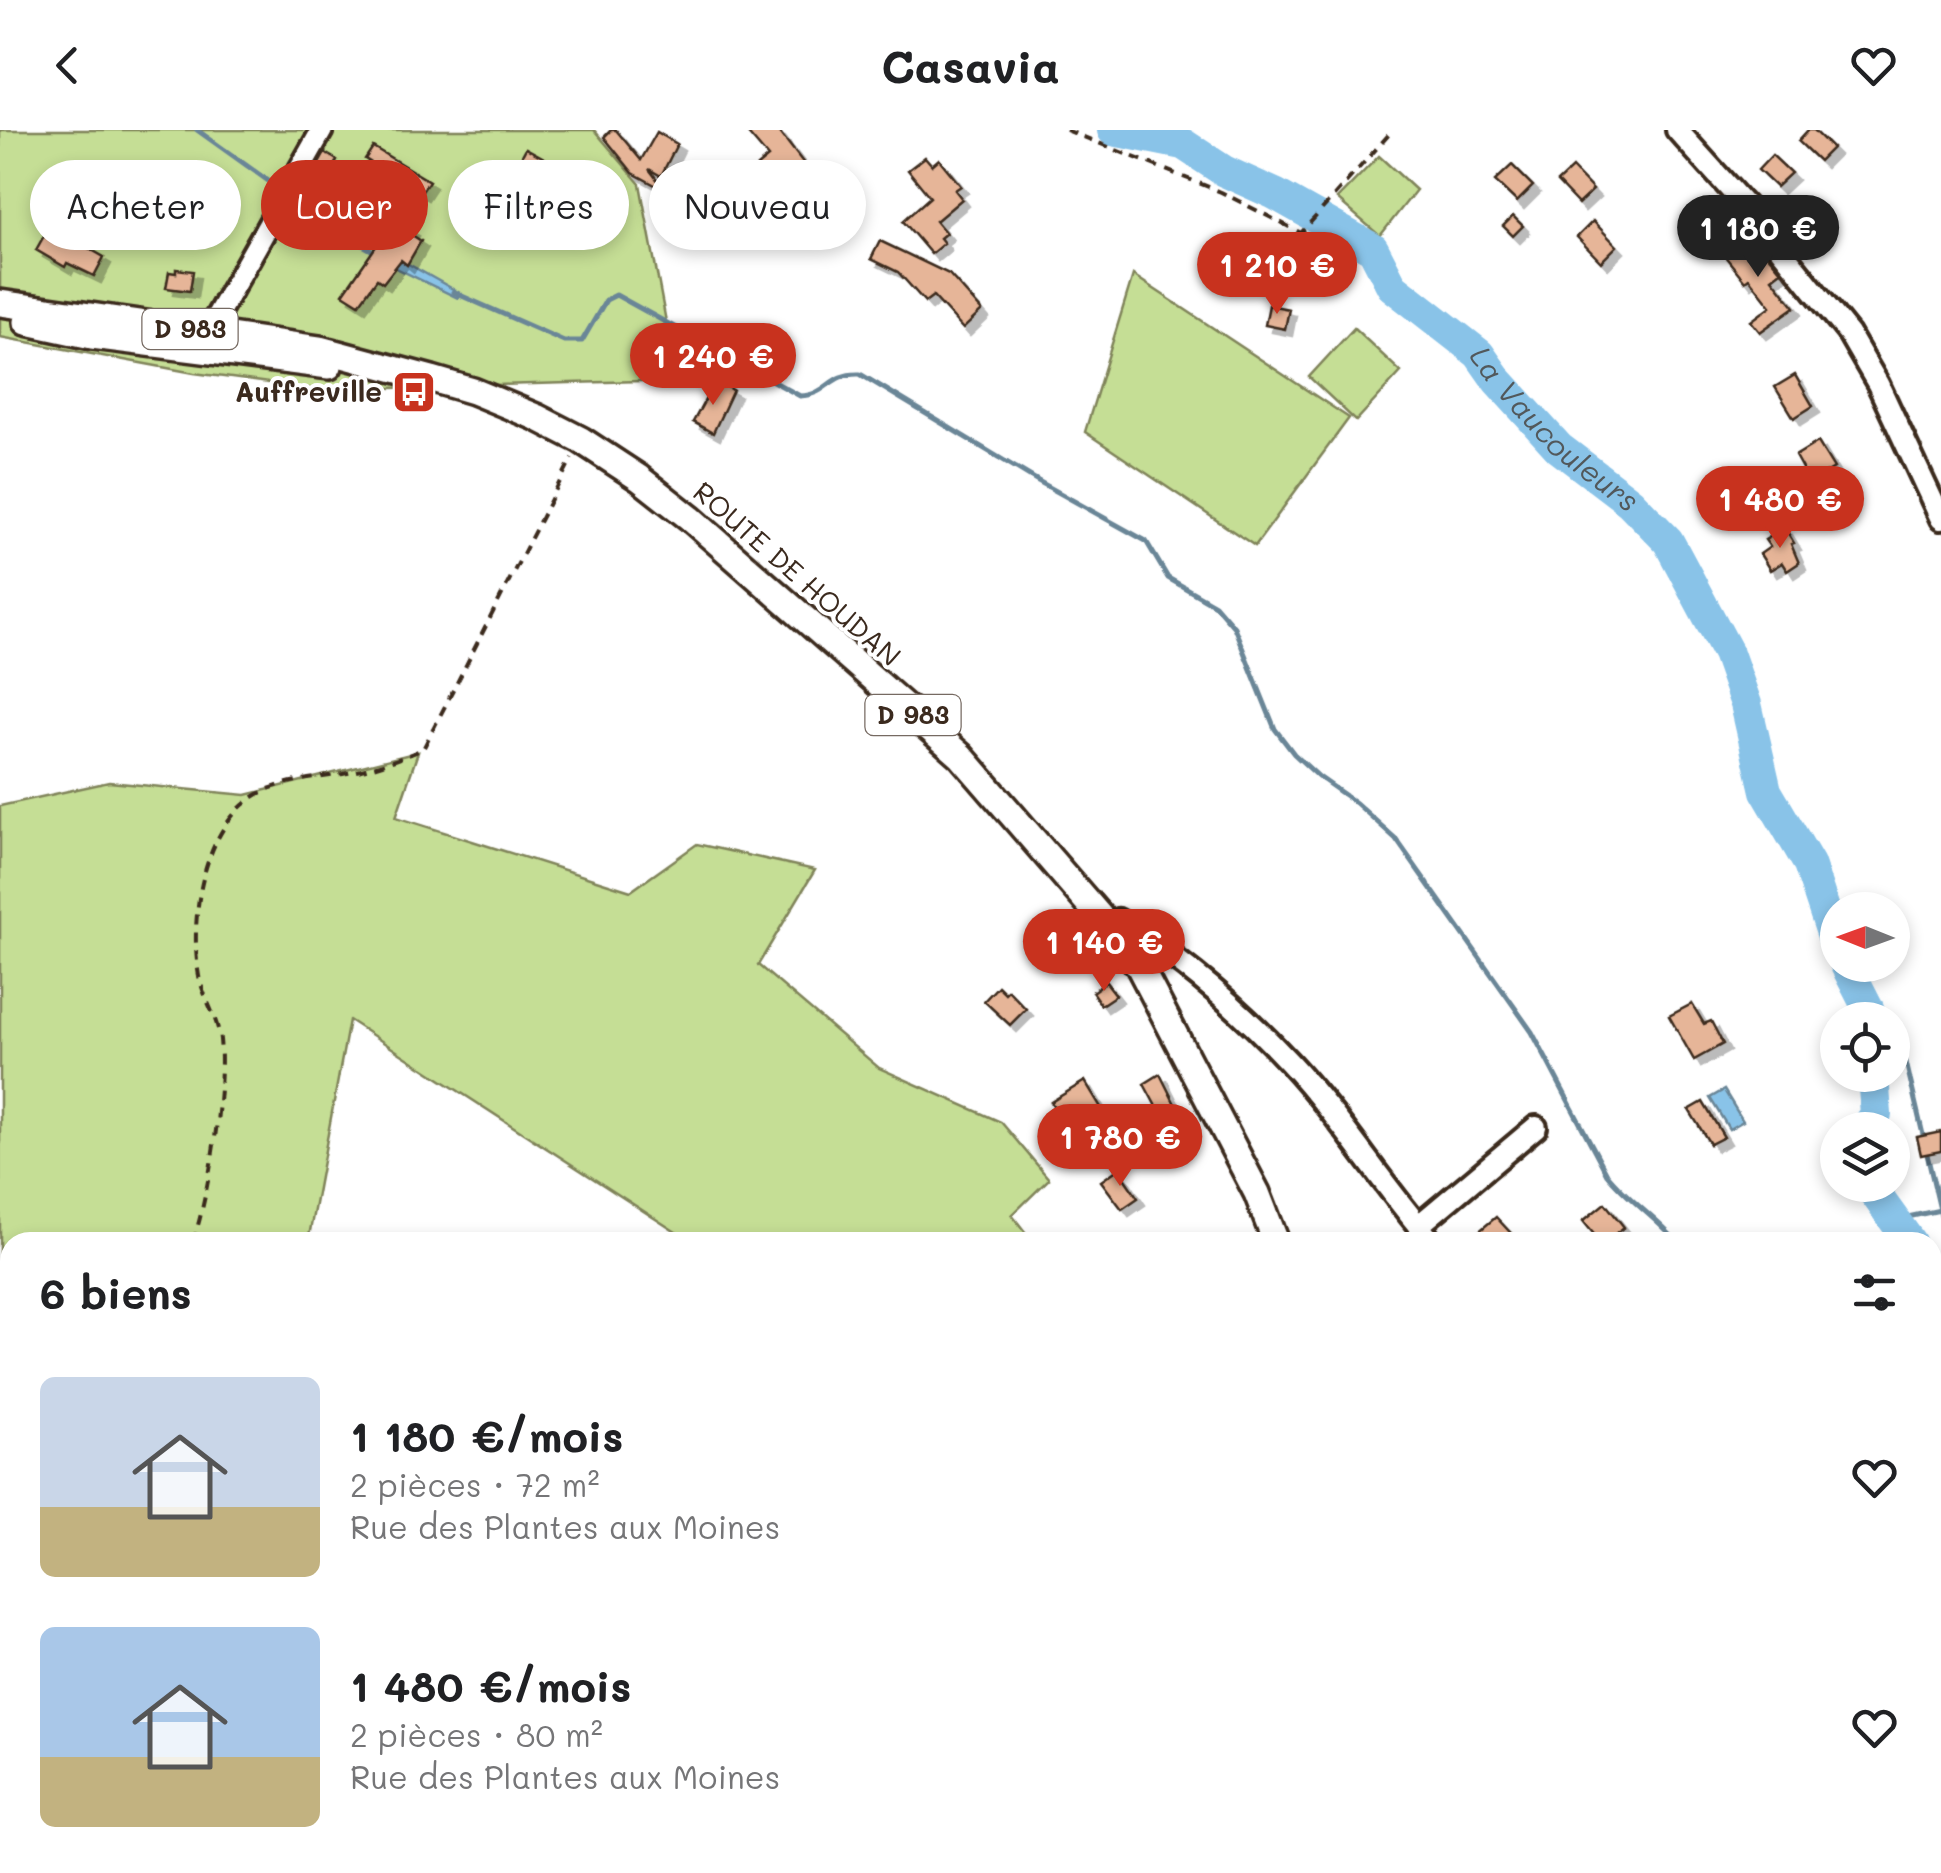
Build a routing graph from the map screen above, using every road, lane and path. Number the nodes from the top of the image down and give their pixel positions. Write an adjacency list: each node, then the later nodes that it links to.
1 (322, 130): 7 (street)
2 (1066, 130): 3 (path)
3 (1392, 130)
4 (1677, 130): 9 (street)
5 (0, 304): 7 (main road, ROUTE DE HOUDAN / D 983)
6 (0, 316): 7 (main road, ROUTE DE HOUDAN / D 983)
7 (206, 341): 8 (main road, ROUTE DE HOUDAN / D 983)
8 (581, 440): 10 (main road, ROUTE DE HOUDAN / D 983); 12 (path)
9 (1941, 519)
10 (1108, 926): 13 (main road, ROUTE DE HOUDAN / D 983); 14 (street)
11 (1536, 1127): 15 (street)
12 (196, 1232)
13 (1272, 1232)
14 (1423, 1232)
15 (1427, 1232)

